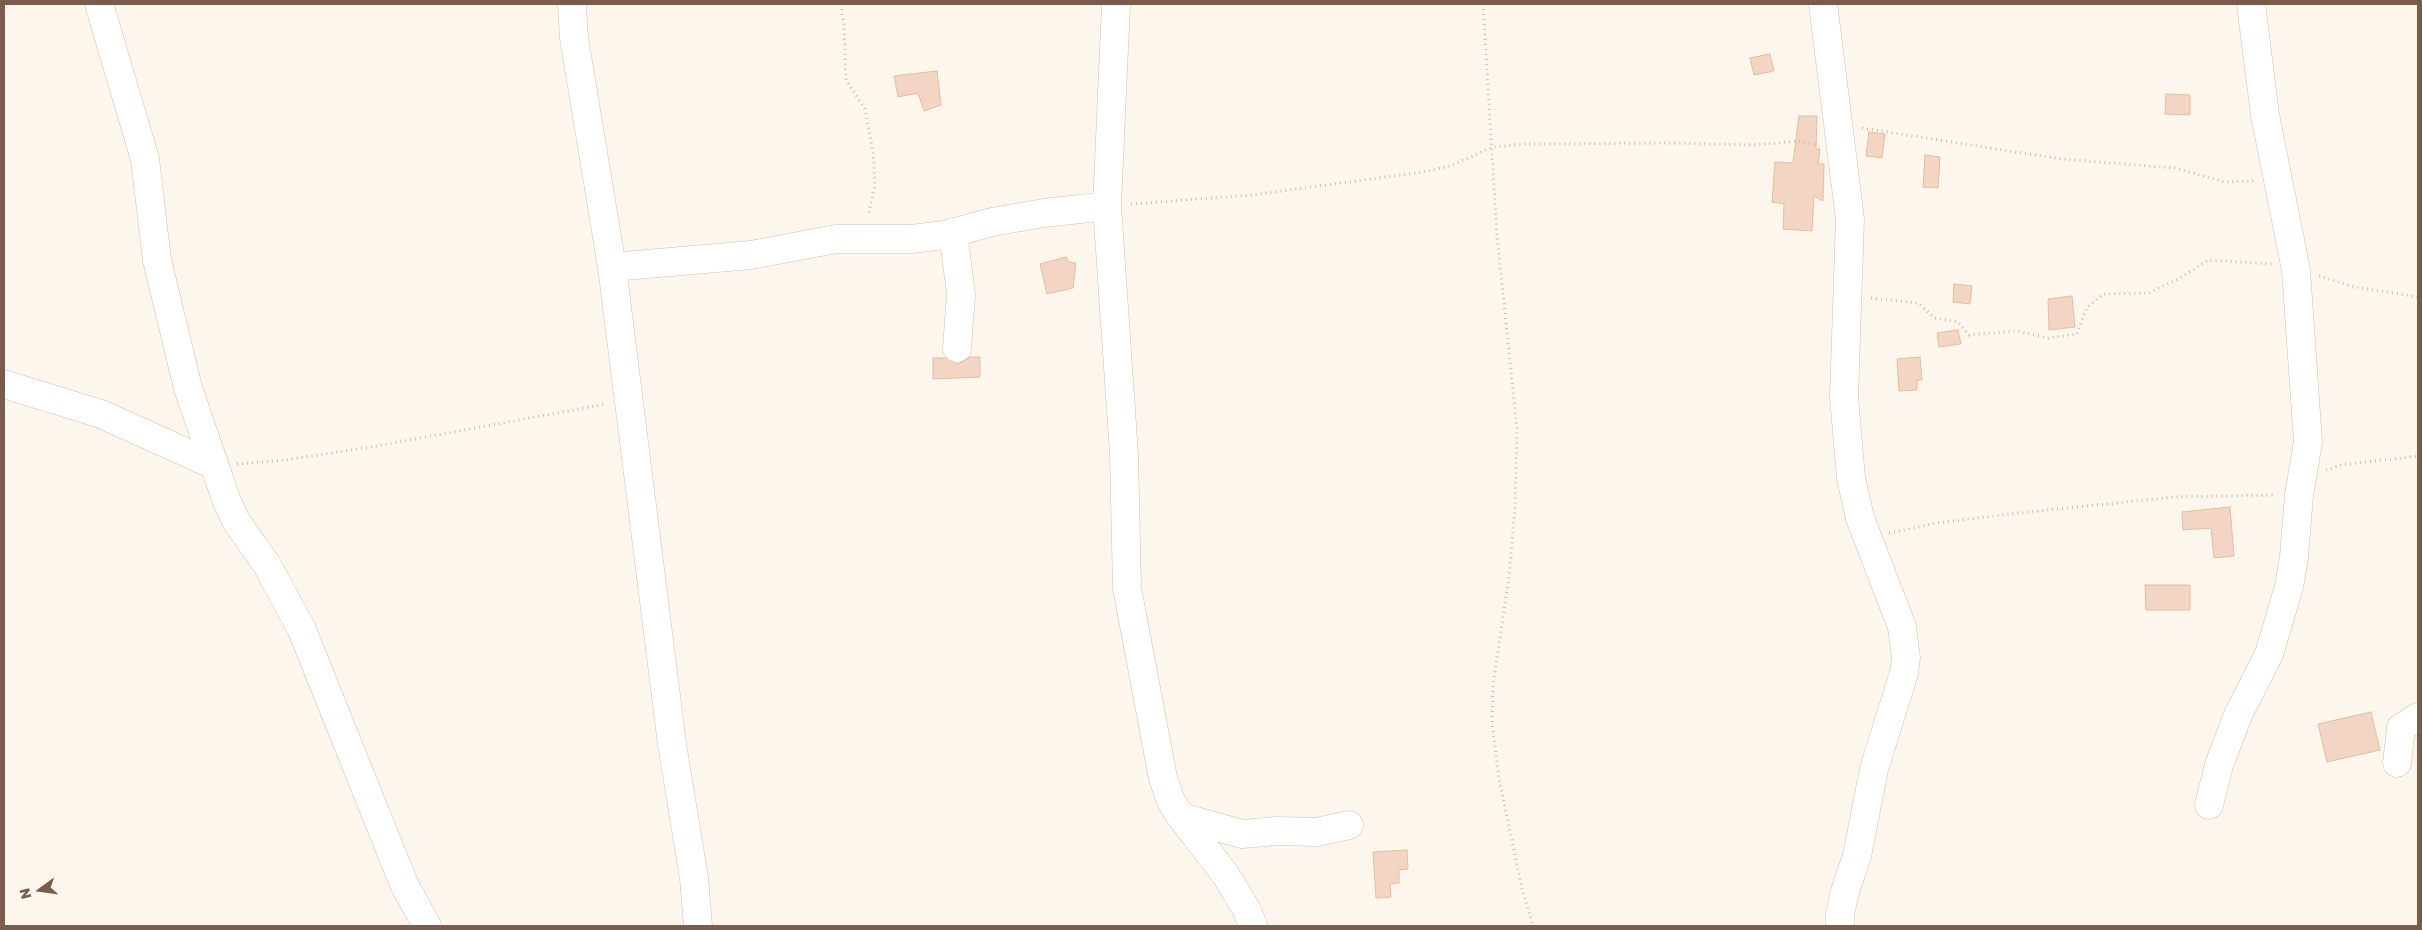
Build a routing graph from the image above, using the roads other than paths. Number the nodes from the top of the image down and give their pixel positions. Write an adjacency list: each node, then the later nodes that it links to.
1 (99, 4): 11 (street)
2 (572, 4): 8 (street)
3 (1116, 4): 6 (street)
4 (1823, 4): 20 (street)
5 (2251, 4): 14 (street)
6 (1108, 206): 7 (street); 15 (street)
7 (953, 232): 8 (street); 9 (street)
8 (612, 267): 18 (street)
9 (957, 348)
10 (4, 384): 11 (street)
11 (214, 466): 17 (street)
12 (2418, 717): 13 (street)
13 (2397, 763)
14 (2209, 805)
15 (1181, 817): 16 (street); 19 (street)
16 (1349, 825)
17 (427, 926)
18 (698, 926)
19 (1254, 926)
20 (1840, 926)

